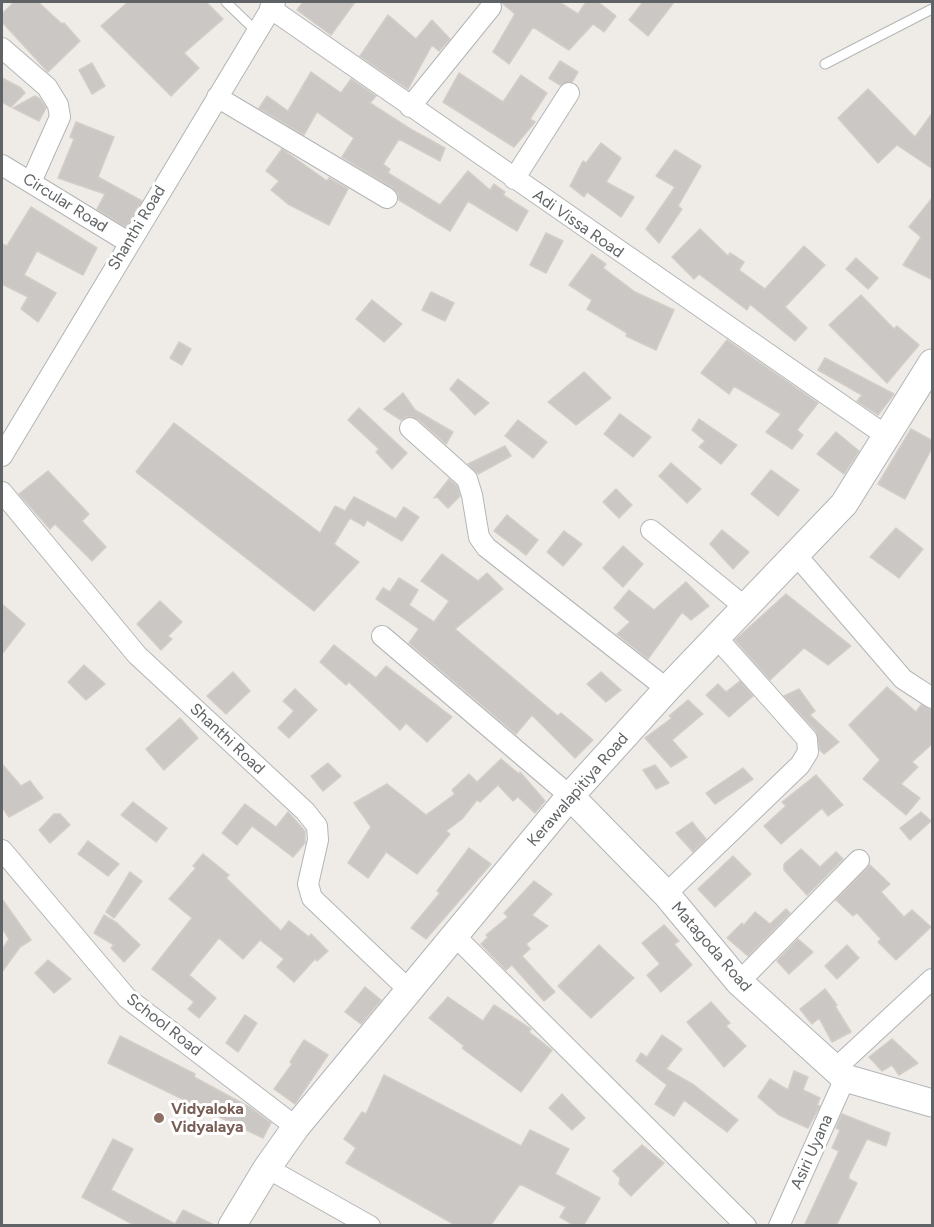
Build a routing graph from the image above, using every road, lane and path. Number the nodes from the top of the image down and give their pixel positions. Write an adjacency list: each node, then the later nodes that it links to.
1 (226, 2): 5 (lane)
2 (272, 5): 5 (street, Shanthi Road); 10 (street, Adi Vissa Road)
3 (491, 7): 10 (street)
4 (933, 9): 7 (lane)
5 (256, 31): 9 (street, Shanthi Road)
6 (2, 48): 13 (street)
7 (825, 64)
8 (569, 93): 12 (street)
9 (217, 97): 14 (street); 15 (street, Shanthi Road)
10 (410, 106): 12 (street, Adi Vissa Road)
11 (4, 173): 13 (street, Circular Road)
12 (514, 178): 18 (street, Adi Vissa Road)
13 (31, 182): 15 (street, Circular Road)
14 (387, 198)
15 (128, 242): 19 (street, Shanthi Road)
16 (933, 363): 18 (street, Kerawalapitiya Road)
17 (410, 429): 26 (street)
18 (888, 437): 22 (street, Kerawalapitiya Road)
19 (2, 456)
20 (2, 492): 35 (street, Shanthi Road)
21 (651, 530): 23 (street)
22 (797, 556): 23 (street, Kerawalapitiya Road); 27 (street)
23 (746, 608): 25 (street, Kerawalapitiya Road)
24 (382, 636): 28 (street)
25 (717, 638): 26 (street, Kerawalapitiya Road); 31 (street)
26 (667, 689): 28 (street, Kerawalapitiya Road)
27 (933, 698)
28 (570, 796): 31 (street, Matagoda Road); 32 (street, Kerawalapitiya Road)
29 (2, 850): 38 (street, School Road)
30 (859, 860): 34 (street)
31 (666, 894): 34 (street, Matagoda Road)
32 (456, 937): 35 (street, Kerawalapitiya Road); 42 (street)
33 (933, 979): 36 (street)
34 (739, 982): 36 (street, Matagoda Road)
35 (411, 992): 38 (street, Kerawalapitiya Road)
36 (840, 1074): 37 (street, Matagoda Road); 43 (street, Asiri Uyana)
37 (933, 1103)
38 (297, 1127): 39 (street, Kerawalapitiya Road)
39 (267, 1168): 40 (street, Kerawalapitiya Road); 41 (street)
40 (232, 1226)
41 (370, 1226)
42 (746, 1226)
43 (779, 1226)

